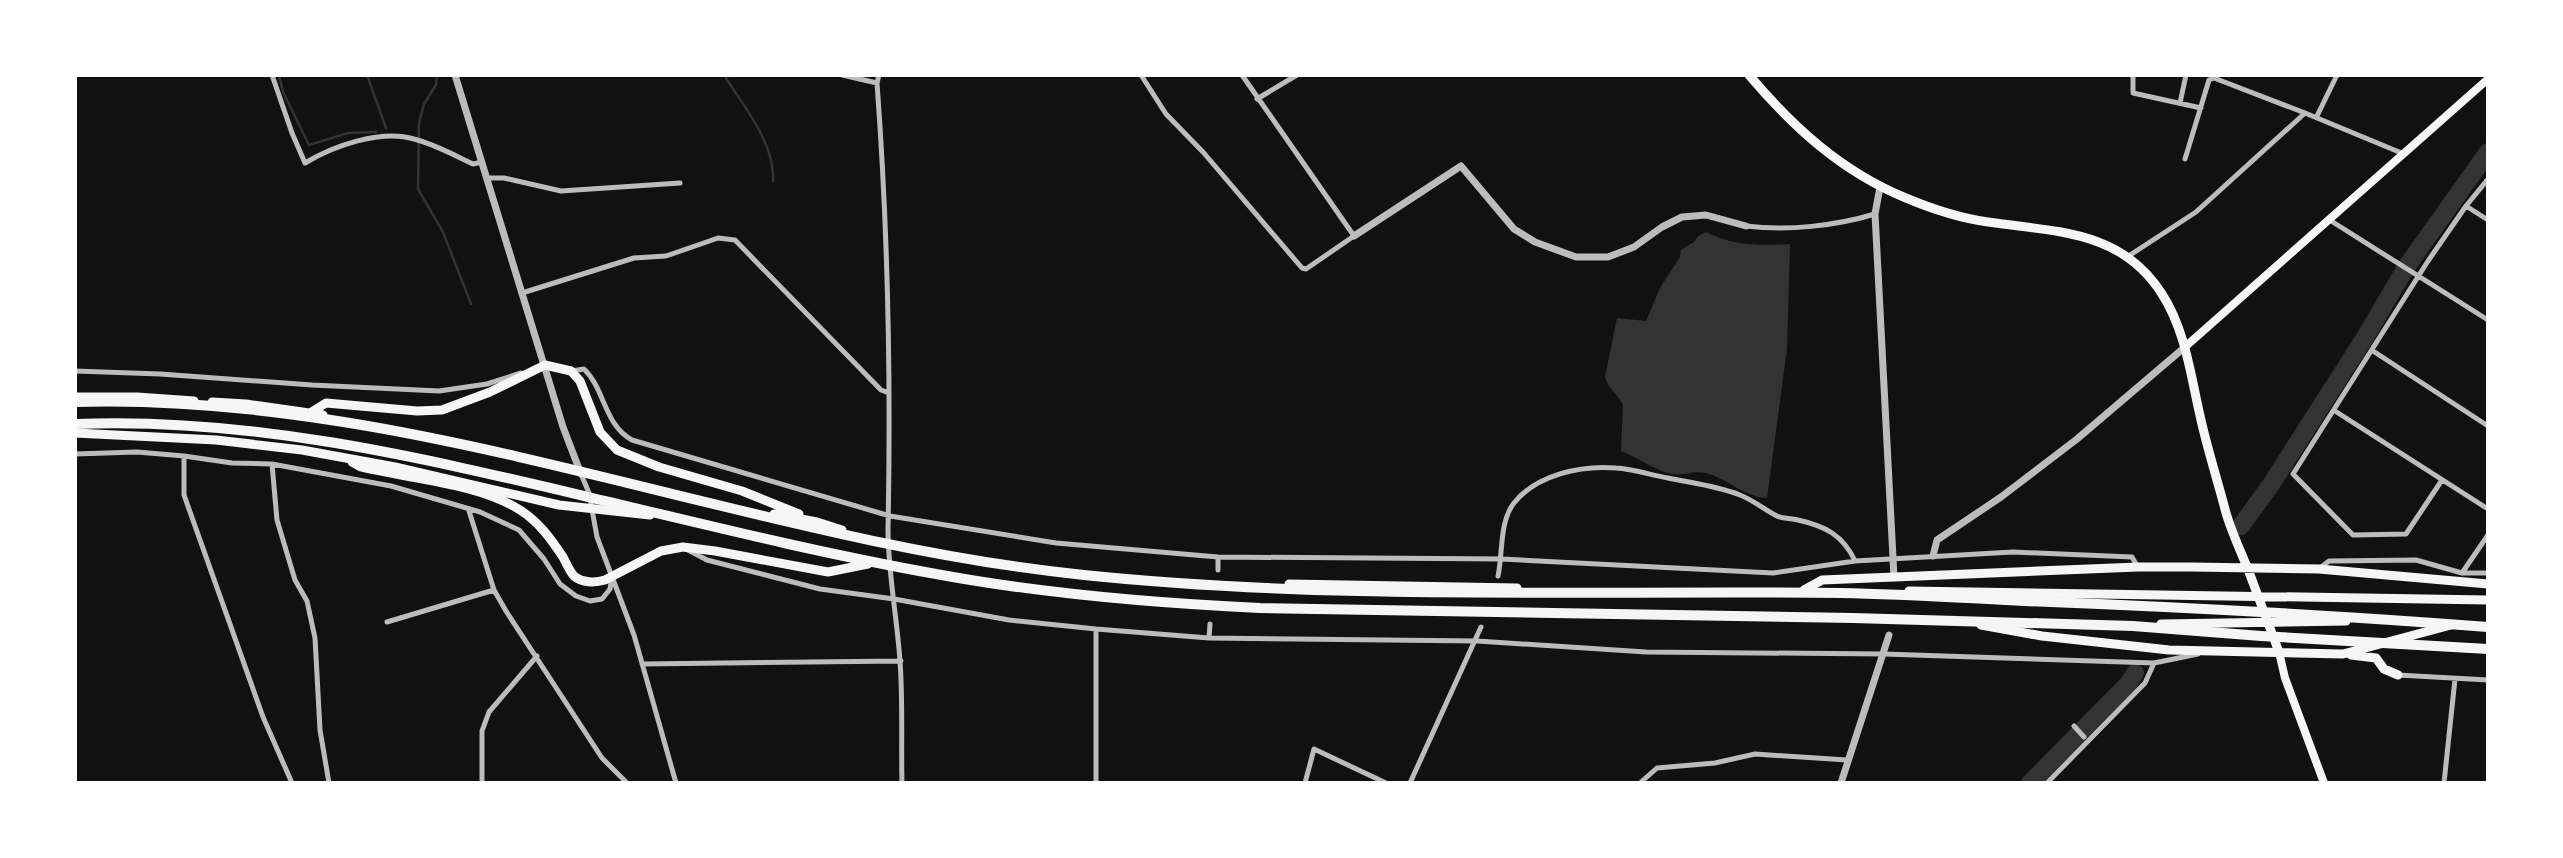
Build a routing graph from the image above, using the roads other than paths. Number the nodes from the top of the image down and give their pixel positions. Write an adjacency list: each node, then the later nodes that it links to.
1 (272, 75): 21 (street)
2 (455, 75): 21 (street)
3 (842, 75): 13 (street)
4 (879, 75): 13 (street)
5 (1141, 75): 31 (street)
6 (1242, 75): 14 (street)
7 (1297, 75): 14 (street)
8 (1749, 75): 25 (highway)
9 (2133, 75): 15 (street)
10 (2186, 75): 15 (street)
11 (2337, 75): 18 (street)
12 (2488, 79): 19 (main road)
13 (877, 83): 43 (street)
14 (1257, 99): 31 (street)
15 (2180, 103): 16 (street)
16 (2201, 108): 17 (street); 20 (street)
17 (2305, 113): 18 (street); 32 (street)
18 (2317, 116): 19 (street)
19 (2403, 154): 28 (main road)
20 (2185, 159)
21 (482, 162): 22 (street)
22 (486, 178): 24 (street); 34 (street)
23 (2488, 179): 26 (street)
24 (680, 183)
25 (1880, 187): 27 (street); 32 (highway)
26 (2466, 206): 29 (street); 33 (street)
27 (1875, 214): 30 (street); 64 (street)
28 (2328, 219): 33 (street); 36 (main road)
29 (2488, 220)
30 (1746, 226): 31 (street)
31 (1354, 236)
32 (2127, 258): 36 (highway)
33 (2420, 277): 35 (street); 37 (street)
34 (522, 293): 38 (street); 43 (street)
35 (2488, 320)
36 (2185, 347): 62 (street); 71 (highway)
37 (2373, 351): 45 (street); 48 (street)
38 (545, 365): 39 (highway); 41 (street); 46 (highway); 54 (street)
39 (571, 370): 58 (street); 59 (highway)
40 (75, 371): 41 (street)
41 (237, 379): 42 (street)
42 (237, 387)
43 (889, 393): 58 (street)
44 (75, 399): 46 (highway); 86 (highway)
45 (2335, 411): 55 (street); 55 (street)
46 (310, 413): 59 (highway)
47 (75, 424): 92 (highway)
48 (2488, 426)
49 (75, 433): 52 (highway)
50 (75, 454): 51 (street)
51 (184, 456): 53 (street); 107 (street)
52 (348, 458): 67 (highway); 74 (highway)
53 (272, 464): 57 (street); 108 (street)
54 (581, 474): 74 (street)
55 (2442, 480): 56 (street)
56 (2488, 509)
57 (469, 511): 74 (street); 78 (street)
58 (890, 516): 63 (street); 80 (street)
59 (817, 522): 79 (highway)
60 (2488, 535): 72 (street)
61 (683, 547): 67 (highway); 74 (highway); 80 (street)
62 (1933, 556): 64 (street); 68 (street)
63 (1219, 557): 65 (street); 70 (street)
64 (1893, 558): 66 (street); 76 (street)
65 (1502, 559): 66 (street); 66 (street); 75 (street)
66 (1855, 561)
67 (868, 564): 85 (highway)
68 (2138, 567): 71 (highway); 79 (highway)
69 (2319, 569): 71 (highway); 72 (street); 77 (highway)
70 (1218, 570)
71 (2248, 570): 94 (highway)
72 (2462, 573): 73 (street)
73 (2488, 573)
74 (612, 576): 100 (street)
75 (1498, 576)
76 (1894, 577)
77 (2488, 584)
78 (494, 590): 82 (street); 97 (street)
79 (1804, 590): 81 (highway)
80 (894, 599): 88 (street); 98 (street)
81 (2488, 600)
82 (387, 622)
83 (2463, 622): 85 (highway); 86 (highway); 96 (highway)
84 (1210, 624): 90 (street)
85 (1976, 624): 93 (highway)
86 (2488, 625)
87 (1481, 627): 91 (street)
88 (1096, 629): 90 (street); 113 (street)
89 (1889, 635): 95 (street)
90 (1209, 638): 91 (street)
91 (1476, 641): 95 (street); 116 (street)
92 (2488, 649)
93 (2208, 651): 94 (highway); 99 (street)
94 (2278, 652): 96 (highway); 120 (main road)
95 (1884, 654): 99 (street); 106 (street)
96 (2343, 654): 101 (highway)
97 (537, 656): 109 (street); 110 (street)
98 (901, 662): 100 (street); 112 (street)
99 (2154, 663): 119 (street)
100 (642, 664): 111 (street)
101 (2398, 675): 102 (street)
102 (2455, 679): 103 (street); 121 (street)
103 (2488, 680)
104 (2074, 726): 105 (street)
105 (2084, 737)
106 (1847, 760): 117 (street); 118 (street)
107 (292, 783)
108 (329, 783)
109 (482, 783)
110 (627, 783)
111 (676, 783)
112 (902, 783)
113 (1096, 783)
114 (1305, 783): 115 (street)
115 (1386, 783)
116 (1410, 783)
117 (1640, 783)
118 (1841, 783)
119 (2047, 783)
120 (2324, 783)
121 (2444, 783)

